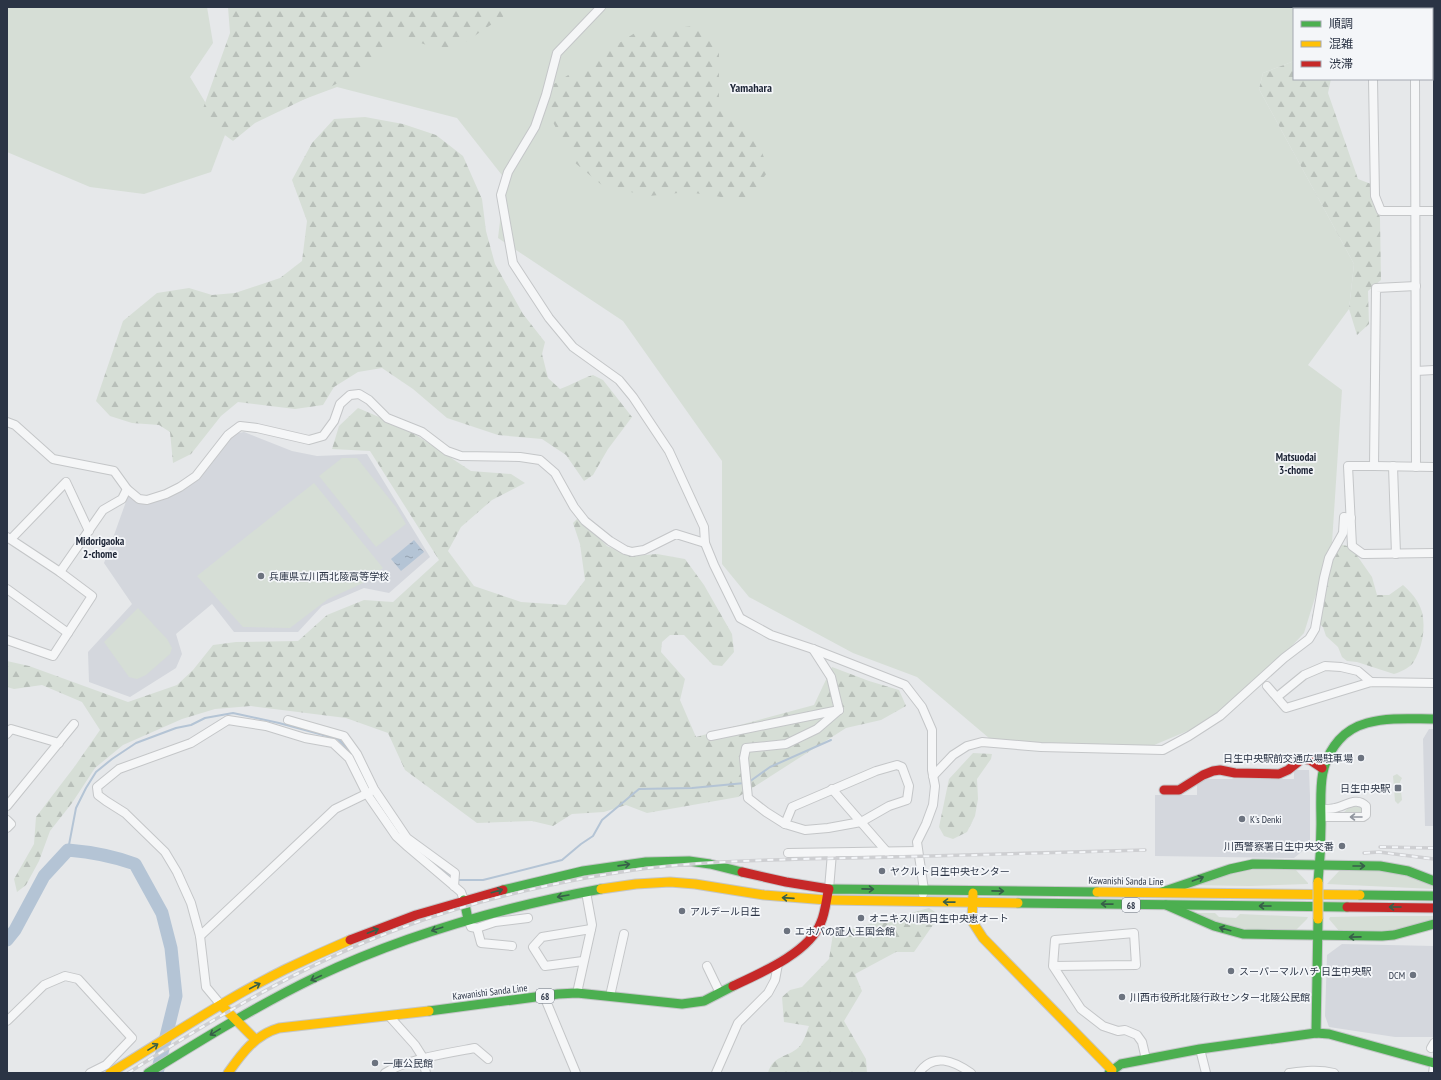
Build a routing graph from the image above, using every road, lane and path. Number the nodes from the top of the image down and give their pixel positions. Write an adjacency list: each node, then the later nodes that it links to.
1 (601, 7): 18 (street)
2 (1373, 80): 4 (street)
3 (1415, 80): 4 (street)
4 (1415, 211): 5 (street); 6 (street)
5 (1434, 211)
6 (1416, 286): 7 (street); 10 (street)
7 (1416, 370): 8 (street); 12 (street)
8 (1434, 370)
9 (7, 422): 14 (street)
10 (1374, 466): 11 (street); 15 (street)
11 (1394, 466): 12 (street); 20 (street)
12 (1416, 467): 13 (street)
13 (1434, 467)
14 (127, 489): 16 (street); 18 (street)
15 (1351, 518): 20 (street); 38 (street)
16 (89, 531): 17 (street); 21 (street)
17 (9, 538): 21 (street)
18 (705, 543): 25 (street)
19 (1434, 553): 20 (street)
20 (1396, 554)
21 (60, 572): 23 (street)
22 (7, 589): 23 (street)
23 (68, 633): 24 (street)
24 (7, 640)
25 (813, 649): 30 (street); 38 (street)
26 (1371, 682): 27 (street); 29 (street); 29 (street)
27 (1434, 683)
28 (1267, 686): 29 (street)
29 (1277, 697)
30 (840, 710): 35 (street); 46 (street)
31 (1434, 719): 37 (street)
32 (288, 720): 41 (street)
33 (74, 724): 36 (street)
34 (7, 734): 36 (street)
35 (711, 736)
36 (59, 743): 42 (street)
37 (1322, 768): 40 (street); 43 (street)
38 (933, 776): 48 (street)
39 (832, 789): 45 (street); 45 (street); 46 (street)
40 (1164, 790)
41 (371, 792): 62 (street); 74 (street); 74 (street)
42 (7, 806)
43 (1321, 813): 43 (street, one-way to 43); 52 (street)
44 (7, 820): 47 (street)
45 (861, 822): 46 (street); 49 (street)
46 (785, 824)
47 (7, 828)
48 (918, 851): 49 (street); 56 (street)
49 (887, 852): 51 (street)
50 (788, 853): 51 (street)
51 (832, 853): 55 (street)
52 (1320, 866): 54 (street, one-way to 54); 59 (street, one-way to 52); 75 (street, bridge)
53 (760, 876): 55 (street); 60 (street); 62 (street, one-way to 53)
54 (1434, 881)
55 (829, 889): 56 (street, Kawanishi Sanda Line / 68, one-way to 56); 63 (street, Kawanishi Sanda Line / 68)
56 (924, 890): 57 (street, Kawanishi Sanda Line / 68); 64 (street)
57 (973, 891): 59 (street, Kawanishi Sanda Line / 68, one-way to 59); 65 (street)
58 (586, 892): 60 (street); 69 (street, one-way to 69); 72 (street)
59 (1162, 893): 61 (street, Kawanishi Sanda Line / 68)
60 (754, 894): 63 (street, one-way to 60)
61 (1434, 896)
62 (464, 900): 69 (street); 85 (street, one-way to 62)
63 (827, 900): 64 (street, 68); 78 (street, Kawanishi Sanda Line / 68)
64 (922, 901): 65 (street, 68, one-way to 64)
65 (973, 902): 66 (street, 68, one-way to 65); 97 (street)
66 (1165, 905): 67 (street, 68, one-way to 66); 75 (street, one-way to 66)
67 (1434, 908)
68 (528, 918): 71 (street)
69 (468, 919): 71 (street); 87 (street, one-way to 87)
70 (1434, 924): 75 (street, one-way to 75)
71 (477, 928): 76 (street)
72 (591, 930): 77 (street); 77 (street)
73 (624, 934): 84 (street)
74 (200, 936): 85 (street)
75 (1318, 936): 89 (street)
76 (512, 946)
77 (584, 960): 81 (street)
78 (778, 964): 82 (street, Kawanishi Sanda Line / 68); 106 (street)
79 (707, 966): 82 (street)
80 (1053, 966): 80 (street); 94 (street)
81 (577, 993): 83 (street, Kawanishi Sanda Line / 68); 84 (street, Kawanishi Sanda Line / 68)
82 (720, 993): 84 (street, Kawanishi Sanda Line / 68)
83 (544, 996): 86 (street, Kawanishi Sanda Line / 68); 105 (street)
84 (610, 996)
85 (221, 1004): 87 (street); 100 (street, one-way to 85)
86 (389, 1016): 90 (street, Kawanishi Sanda Line / 68); 92 (street)
87 (236, 1020): 90 (street); 101 (street, one-way to 101)
88 (7, 1021): 99 (street)
89 (1316, 1033): 91 (street); 95 (street)
90 (255, 1039): 102 (street, Kawanishi Sanda Line / 68)
91 (1200, 1049): 94 (street); 109 (street)
92 (424, 1059): 93 (street); 103 (street); 104 (street)
93 (488, 1059)
94 (1146, 1059): 97 (street)
95 (1434, 1063)
96 (1434, 1066): 112 (street)
97 (1111, 1072)
98 (1299, 1072): 110 (street); 111 (street)
99 (90, 1073)
100 (110, 1073)
101 (148, 1073)
102 (228, 1073)
103 (384, 1073)
104 (426, 1073)
105 (576, 1073)
106 (716, 1073)
107 (919, 1073): 108 (street)
108 (971, 1073)
109 (1206, 1073)
110 (1289, 1073)
111 (1334, 1073)
112 (1433, 1073)

